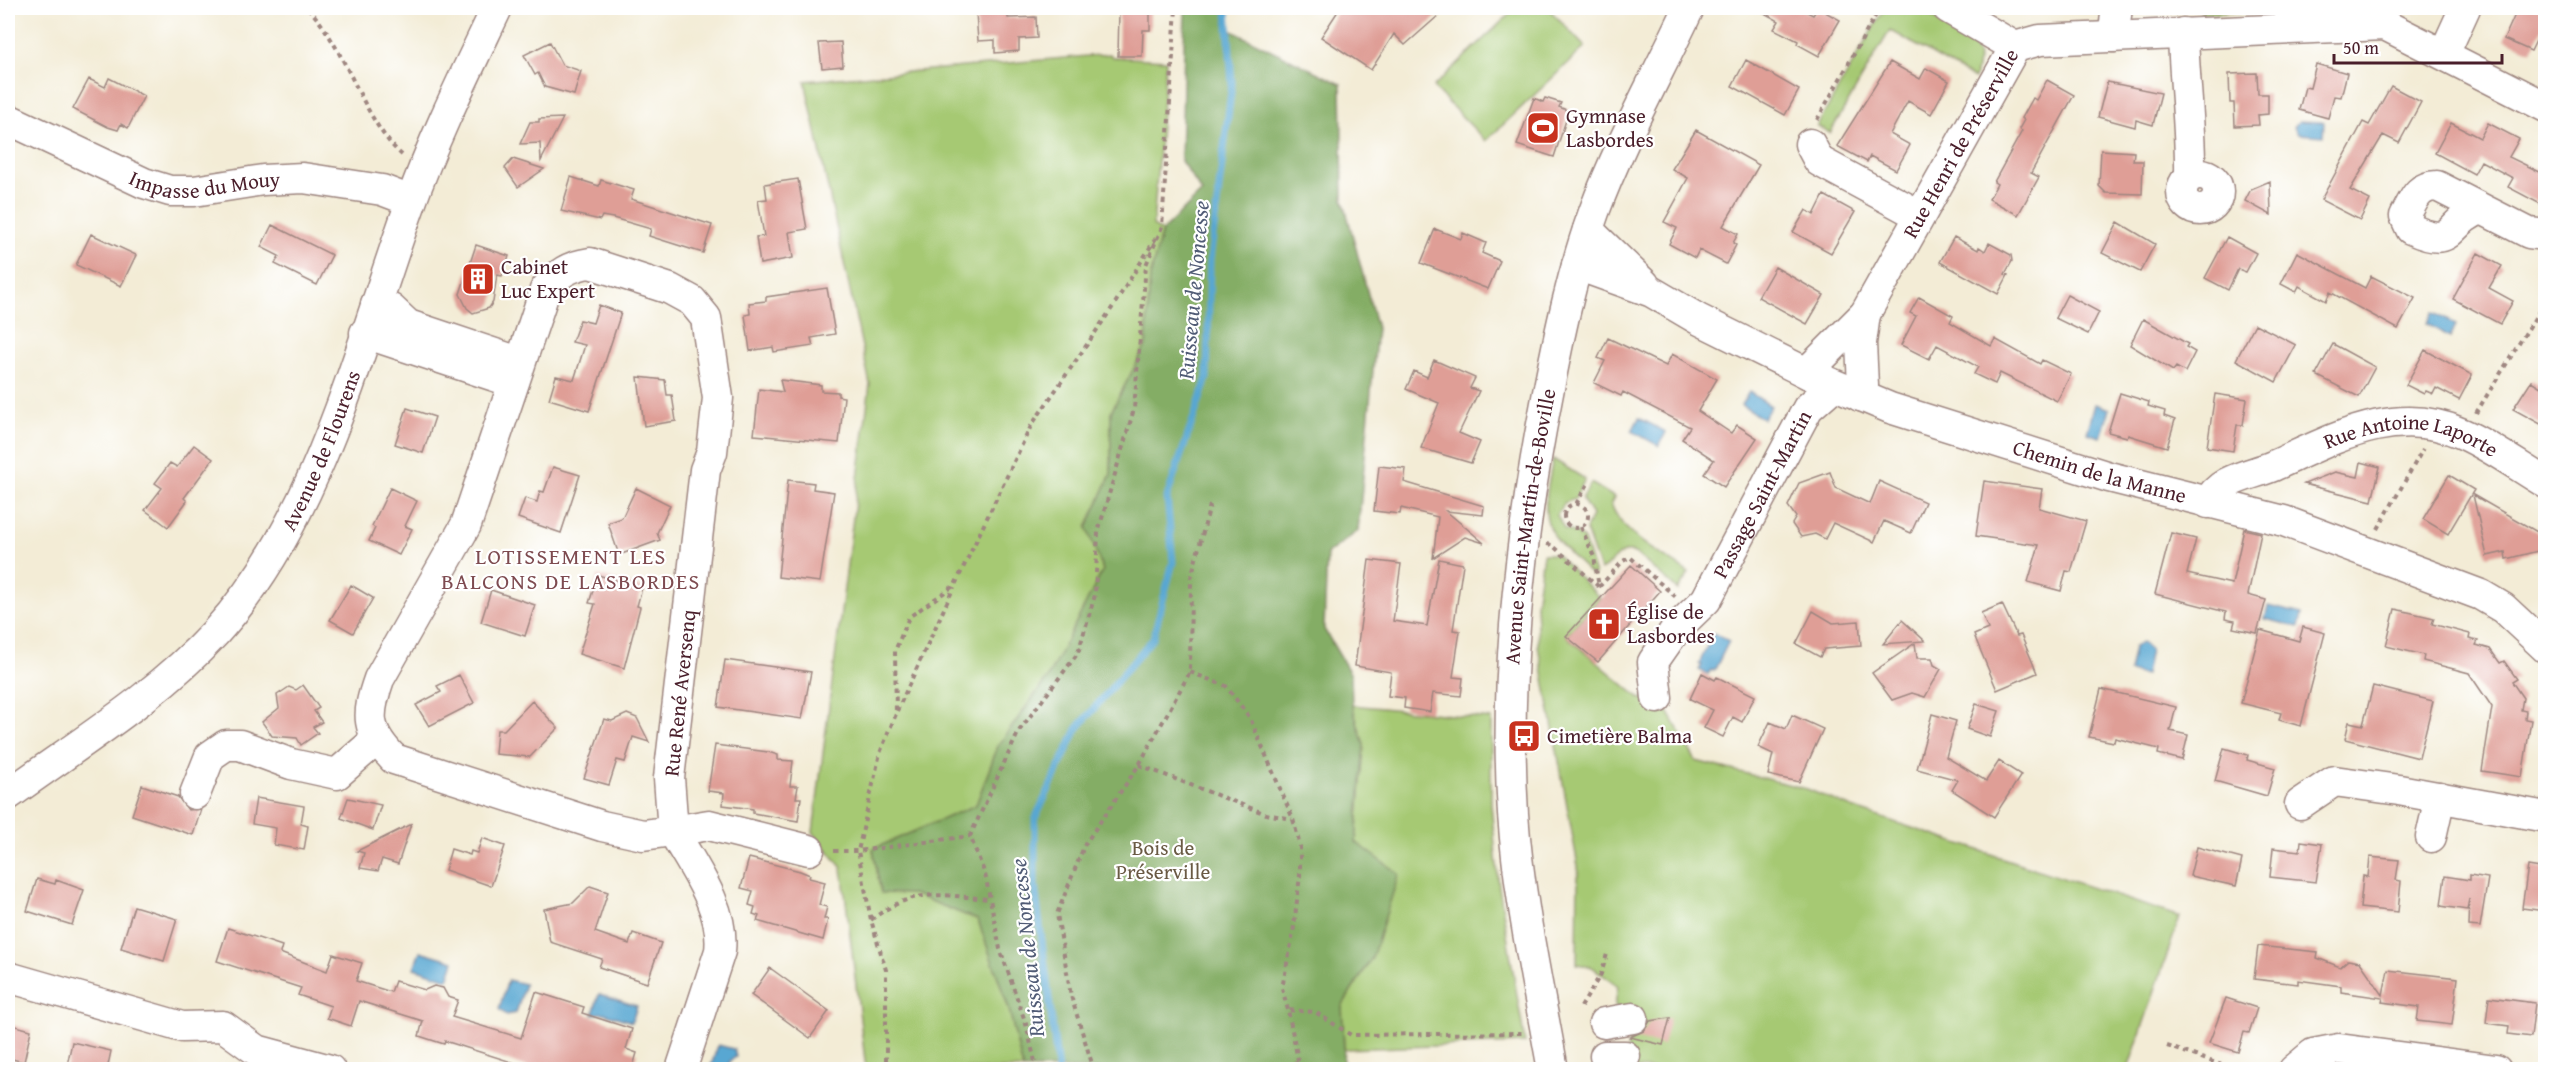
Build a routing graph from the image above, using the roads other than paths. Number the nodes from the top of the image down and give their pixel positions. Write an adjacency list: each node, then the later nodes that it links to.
1 (496, 8): 14 (street, Avenue de Flourens)
2 (1689, 8): 17 (street, Avenue Saint-Martin-de-Boville)
3 (1948, 8): 8 (street)
4 (2117, 8): 7 (street)
5 (2465, 8): 9 (street)
6 (2183, 33): 7 (street, Rue Henri de Préserville); 9 (street, Rue Henri de Préserville); 13 (street)
7 (2114, 37): 8 (street, Rue Henri de Préserville)
8 (2015, 47): 16 (street, Rue Henri de Préserville)
9 (2444, 54): 10 (street, Rue Henri de Préserville)
10 (2546, 107)
11 (8, 119): 14 (street, Impasse du Mouy)
12 (1813, 134): 16 (street)
13 (2202, 178)
14 (411, 201): 21 (street, Avenue de Flourens)
15 (2481, 209): 18 (street)
16 (1919, 215): 22 (street, Rue Henri de Préserville)
17 (1588, 230): 19 (street, Avenue Saint-Martin-de-Boville); 20 (street, Chemin de la Manne)
18 (2546, 235)
19 (1577, 265): 20 (street, Chemin de la Manne); 44 (street, Avenue Saint-Martin-de-Boville)
20 (1652, 292): 25 (street, Chemin de la Manne)
21 (376, 304): 23 (street, Avenue de Flourens); 24 (street)
22 (1865, 314): 25 (street, Rue Henri de Préserville); 25 (street, Rue Henri de Préserville)
23 (365, 333): 24 (street); 34 (street, Avenue de Flourens)
24 (516, 372): 32 (street, Rue René Aversenq); 38 (street, Rue René Aversenq)
25 (1834, 385): 28 (street, Chemin de la Manne); 31 (street, Passage Saint-Martin)
26 (2270, 468): 27 (street, Rue Antoine Laporte); 28 (street, Rue Antoine Laporte); 29 (street)
27 (2546, 483)
28 (2208, 503): 29 (street, Chemin de la Manne)
29 (2248, 512): 30 (street, Chemin de la Manne)
30 (2546, 648)
31 (1657, 698)
32 (385, 750): 33 (street); 38 (street)
33 (195, 794)
34 (8, 795)
35 (2440, 797): 36 (street); 37 (street); 39 (street)
36 (2300, 804)
37 (2546, 817)
38 (673, 831): 40 (street); 43 (street)
39 (2431, 837)
40 (809, 850)
41 (8, 977): 42 (street)
42 (330, 1070)
43 (681, 1070)
44 (1553, 1070)
45 (2294, 1070): 46 (street)
46 (2496, 1070)

